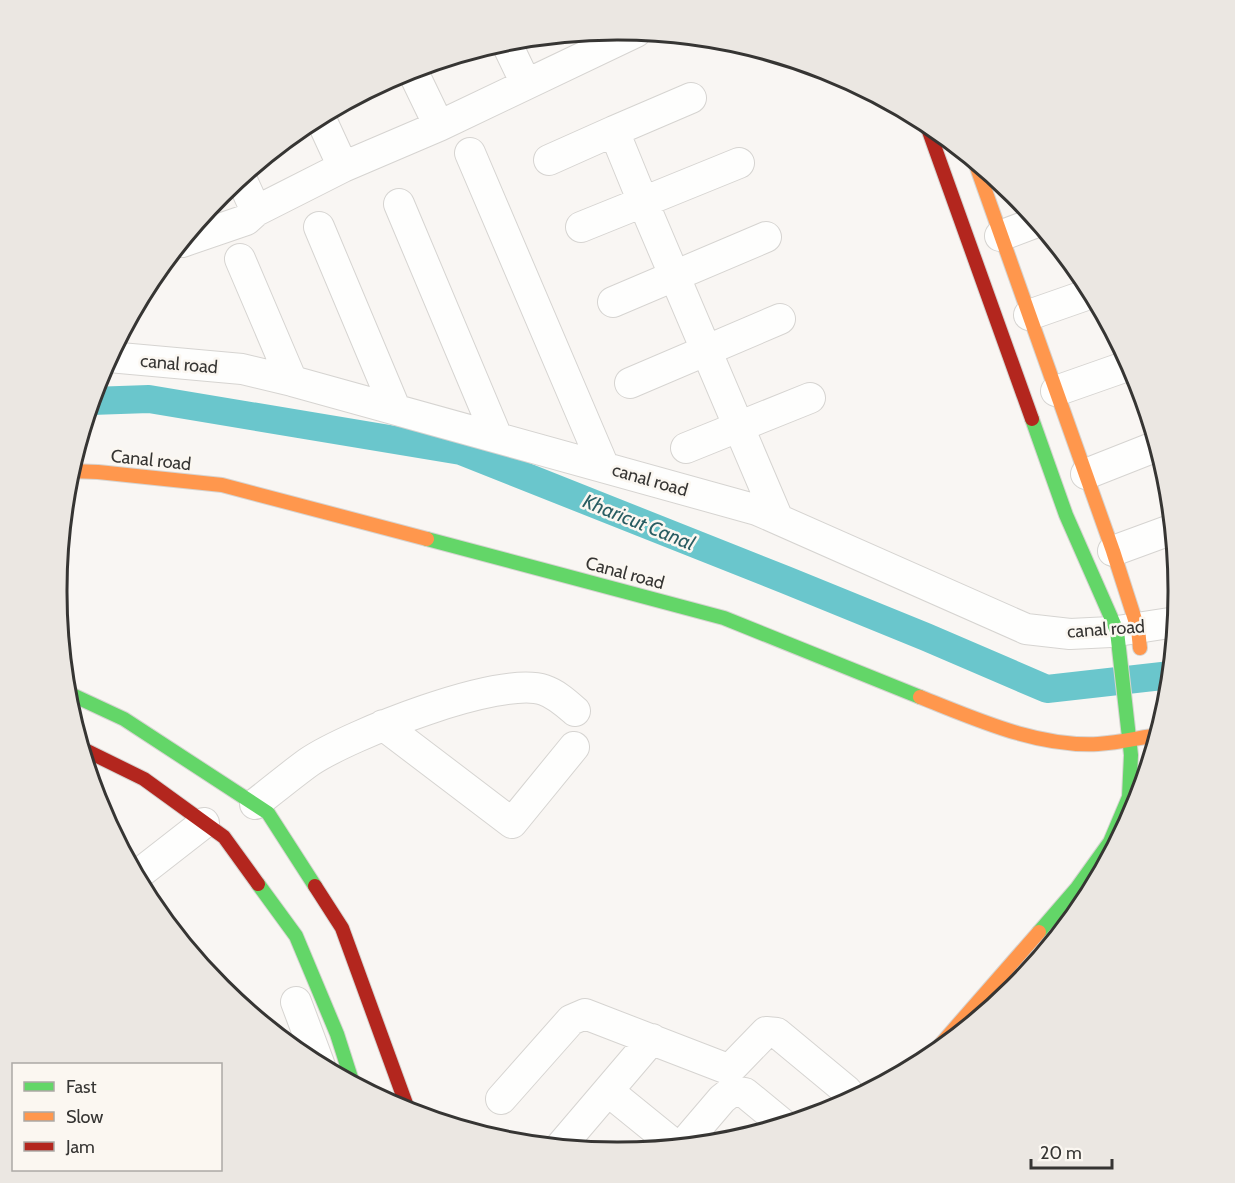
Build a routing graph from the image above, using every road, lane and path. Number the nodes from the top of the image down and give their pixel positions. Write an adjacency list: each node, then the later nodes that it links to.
1 (595, 41): 4 (street)
2 (510, 51): 4 (street)
3 (416, 79): 7 (street)
4 (526, 84): 7 (street)
5 (691, 98): 8 (street)
6 (324, 125): 13 (street)
7 (439, 126): 13 (street)
8 (614, 131): 11 (street); 16 (street)
9 (932, 138): 50 (street)
10 (470, 153): 43 (street)
11 (549, 160)
12 (739, 163): 16 (street)
13 (343, 168): 18 (street)
14 (980, 176): 22 (street)
15 (245, 186): 18 (street)
16 (643, 202): 21 (street); 26 (street)
17 (399, 204): 40 (street)
18 (256, 211): 23 (street)
19 (1029, 225): 22 (street)
20 (319, 227): 38 (street)
21 (581, 227)
22 (1000, 236): 29 (street)
23 (195, 237)
24 (766, 237): 26 (street)
25 (240, 259): 34 (street)
26 (674, 275): 28 (street); 31 (street)
27 (1083, 296): 29 (street)
28 (612, 302)
29 (1029, 315): 36 (street)
30 (780, 319): 31 (street)
31 (706, 351): 35 (street); 39 (street)
32 (119, 358): 34 (street, canal road)
33 (1121, 368): 36 (street)
34 (292, 381): 38 (street, canal road)
35 (630, 383)
36 (1056, 391): 45 (street)
37 (810, 398): 39 (street)
38 (395, 408): 40 (street, canal road)
39 (738, 426): 41 (street); 46 (street)
40 (497, 437): 43 (street, canal road)
41 (686, 448)
42 (1150, 450): 45 (street)
43 (604, 467): 46 (street, canal road)
44 (80, 471): 56 (street, Canal road)
45 (1086, 474): 48 (street)
46 (778, 519): 50 (street, canal road)
47 (1165, 532): 48 (street)
48 (1113, 551): 50 (street)
49 (1167, 624): 50 (street, canal road)
50 (1128, 631): 51 (street); 56 (street)
51 (1142, 665)
52 (77, 697): 60 (street)
53 (575, 711): 54 (street)
54 (383, 725): 57 (street); 60 (street)
55 (1150, 732): 56 (street, Canal road)
56 (1128, 738): 59 (street)
57 (574, 747)
58 (91, 753): 61 (street)
59 (1129, 796)
60 (255, 804): 72 (street)
61 (204, 823): 63 (street); 68 (street)
62 (1103, 851): 65 (street)
63 (142, 871)
64 (297, 1002): 67 (street)
65 (957, 1026)
66 (652, 1039): 69 (street); 70 (street); 71 (street)
67 (310, 1050)
68 (347, 1072)
69 (608, 1091): 75 (street); 76 (street)
70 (847, 1092)
71 (501, 1099)
72 (405, 1100)
73 (776, 1119): 74 (street)
74 (687, 1138)
75 (566, 1140)
76 (670, 1140)

